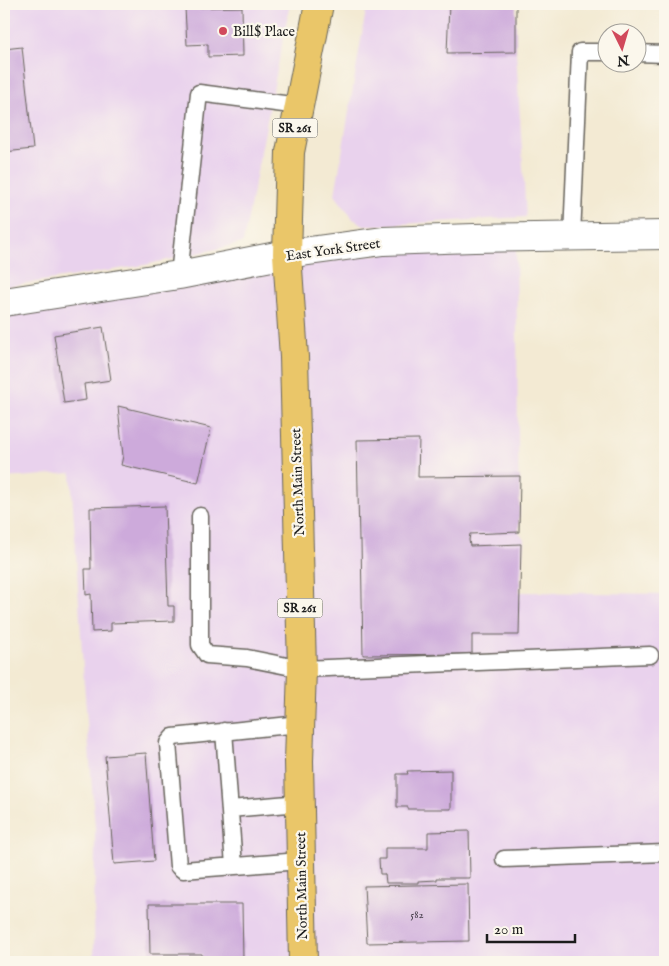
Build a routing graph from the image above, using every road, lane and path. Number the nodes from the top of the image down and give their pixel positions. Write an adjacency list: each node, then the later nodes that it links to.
1 (319, 4): 5 (main road, North Main Street / SR 261)
2 (596, 52): 7 (lane)
3 (646, 53): 4 (lane)
4 (665, 54)
5 (299, 106): 8 (main road, North Main Street / SR 261); 9 (lane)
6 (665, 235): 7 (street, East York Street)
7 (572, 236): 8 (street, East York Street)
8 (287, 254): 9 (street, East York Street); 13 (main road, North Main Street / SR 261)
9 (179, 275): 10 (street, East York Street)
10 (4, 302)
11 (200, 516): 13 (lane)
12 (650, 655): 13 (lane)
13 (302, 669): 14 (main road, North Main Street / SR 261)
14 (300, 724): 15 (lane); 16 (main road, North Main Street / SR 261)
15 (224, 731): 17 (lane); 21 (lane)
16 (300, 803): 17 (lane); 20 (main road, North Main Street / SR 261)
17 (230, 809): 21 (lane)
18 (665, 853): 19 (lane)
19 (504, 859)
20 (300, 861): 21 (lane); 22 (main road, North Main Street / SR 261)
21 (234, 866)
22 (303, 962)

